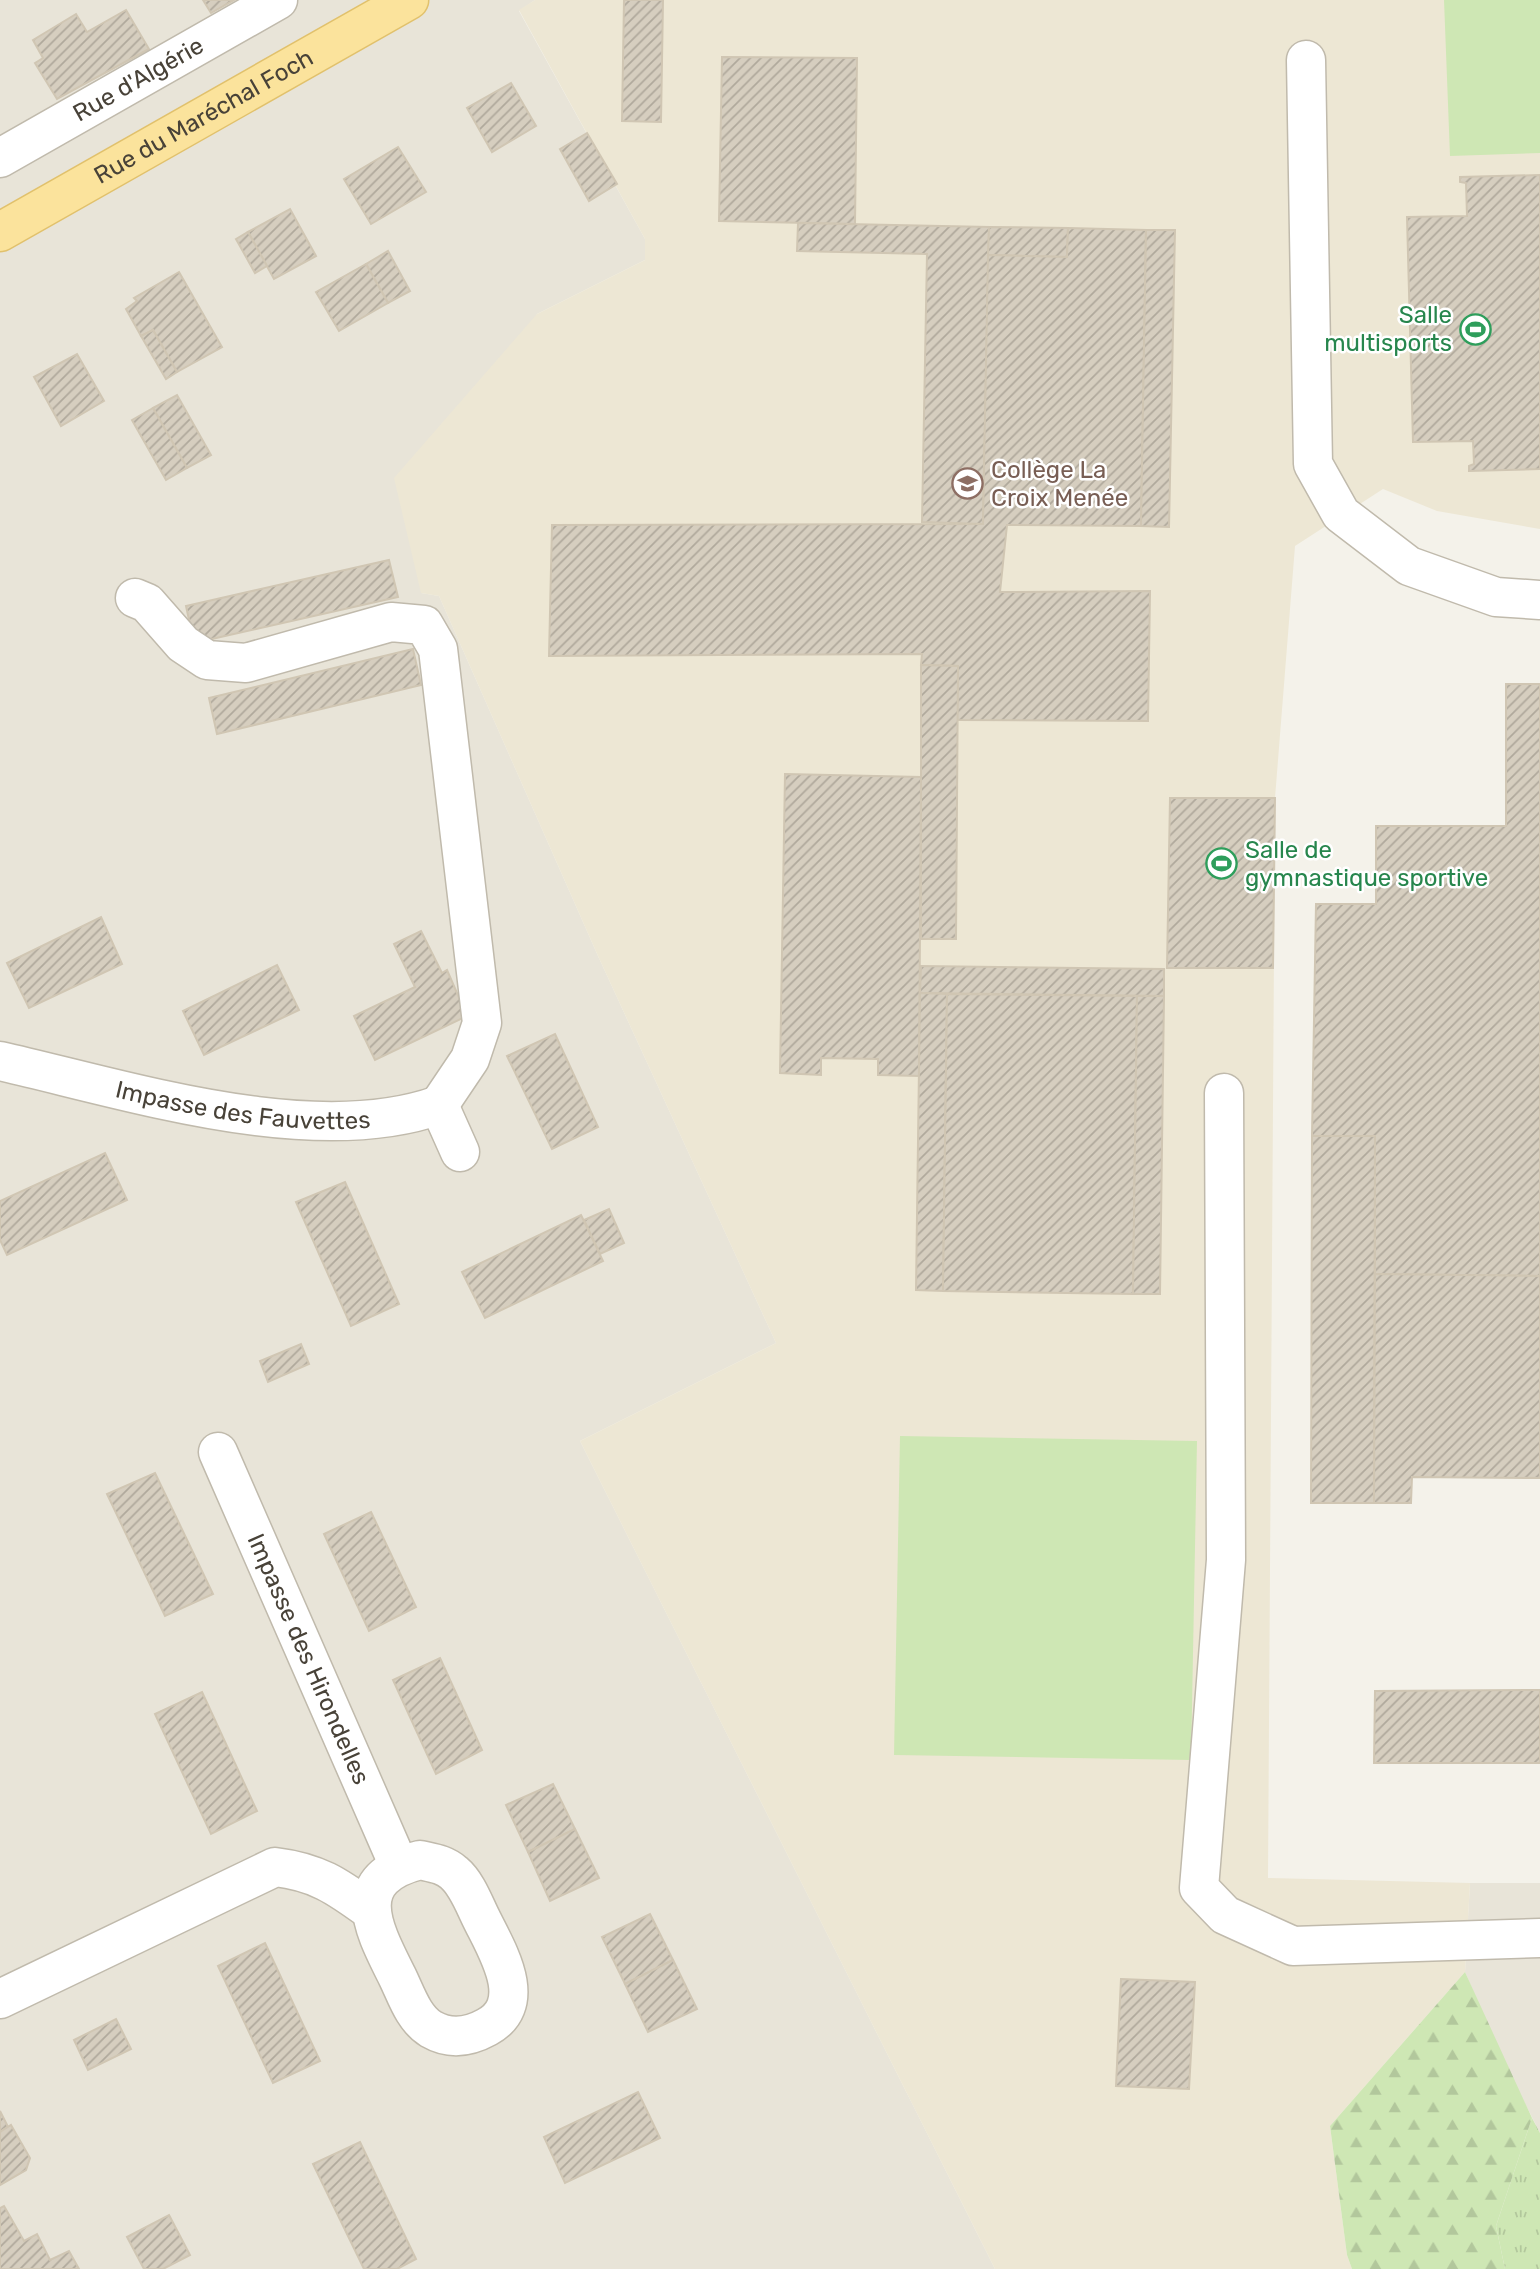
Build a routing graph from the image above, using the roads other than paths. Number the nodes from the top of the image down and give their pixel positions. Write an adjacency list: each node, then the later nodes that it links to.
1 (278, 0): 4 (street, Rue d'Algérie)
2 (409, 0): 5 (main road, Rue du Maréchal Foch)
3 (1306, 60): 7 (street)
4 (0, 158)
5 (0, 232)
6 (135, 598): 10 (street)
7 (1540, 600)
8 (0, 1061): 10 (street, Impasse des Fauvettes)
9 (1224, 1093): 15 (street)
10 (439, 1105): 11 (street)
11 (460, 1152)
12 (218, 1452): 13 (street, Impasse des Hirondelles)
13 (399, 1866): 14 (street); 14 (street)
14 (370, 1910): 16 (street)
15 (1540, 1938)
16 (0, 1999)

